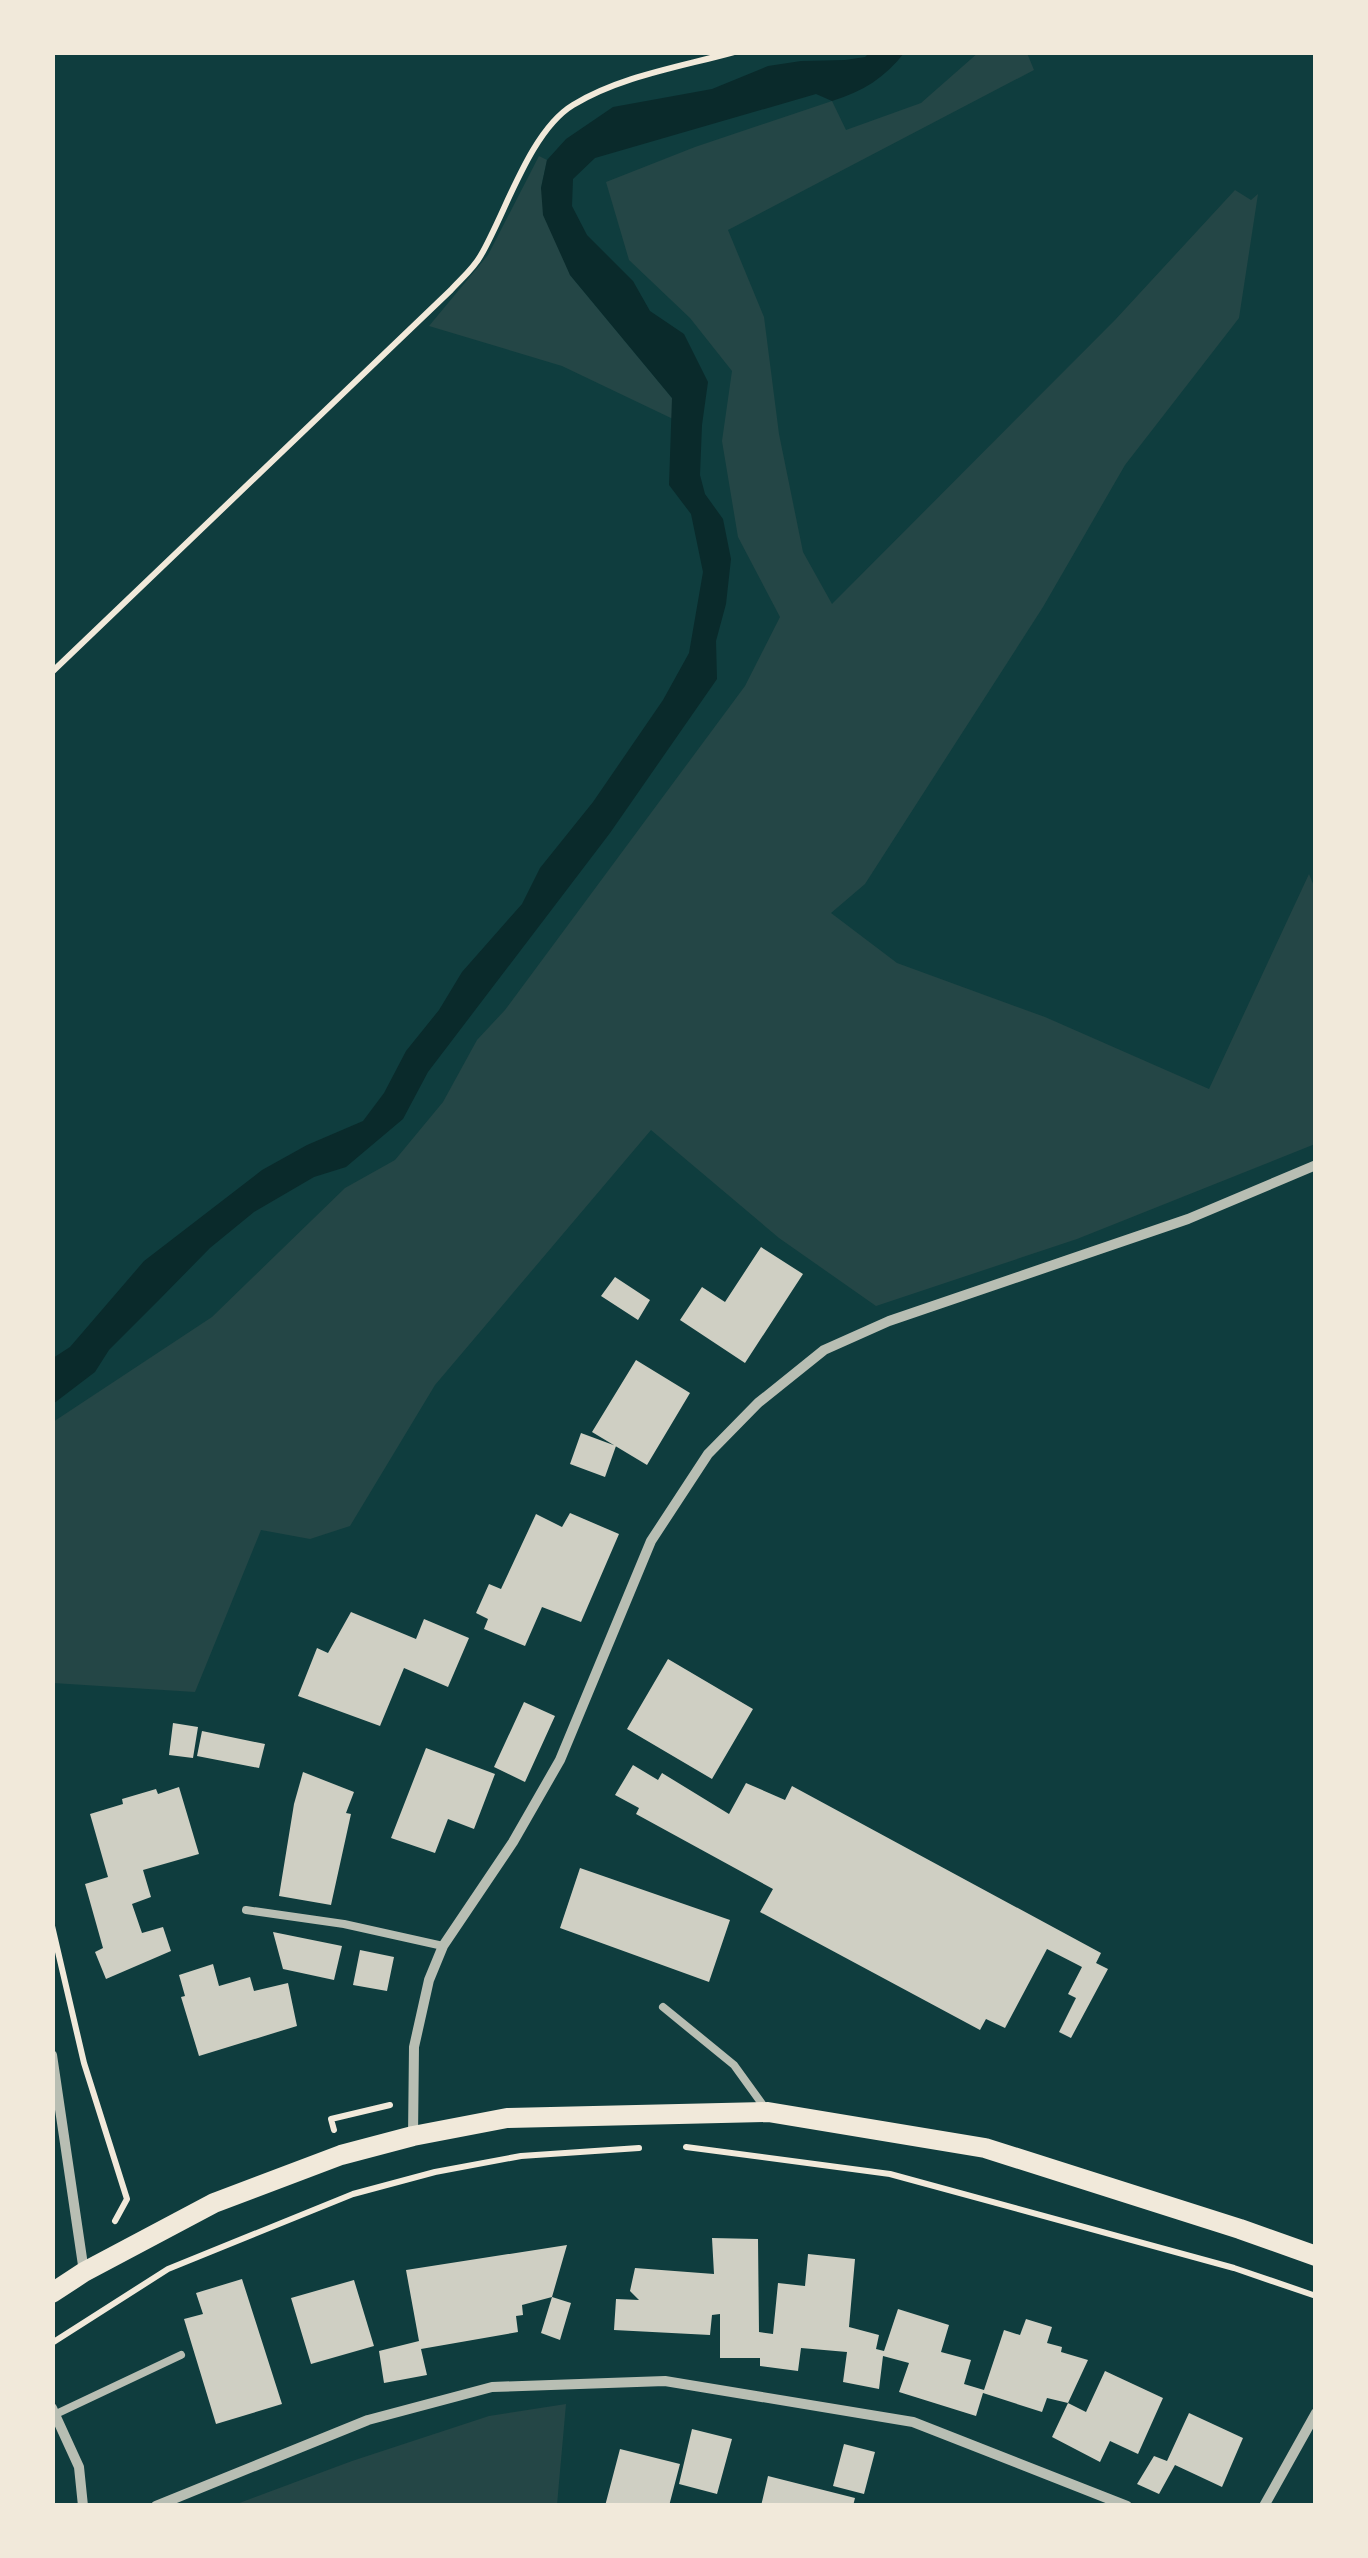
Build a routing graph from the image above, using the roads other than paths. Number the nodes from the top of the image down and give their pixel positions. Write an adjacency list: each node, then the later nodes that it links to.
1 (1316, 1166): 3 (street)
2 (246, 1910): 3 (lane)
3 (443, 1946): 7 (street)
4 (663, 2007): 6 (lane)
5 (52, 2055): 9 (street)
6 (768, 2112): 7 (main road); 8 (main road)
7 (413, 2136): 9 (main road)
8 (1316, 2256)
9 (84, 2272): 10 (main road)
10 (52, 2293)
11 (182, 2354): 12 (lane)
12 (54, 2411): 14 (street)
13 (1316, 2413): 17 (street)
14 (84, 2506)
15 (156, 2506): 16 (street)
16 (1127, 2506)
17 (1264, 2506)

